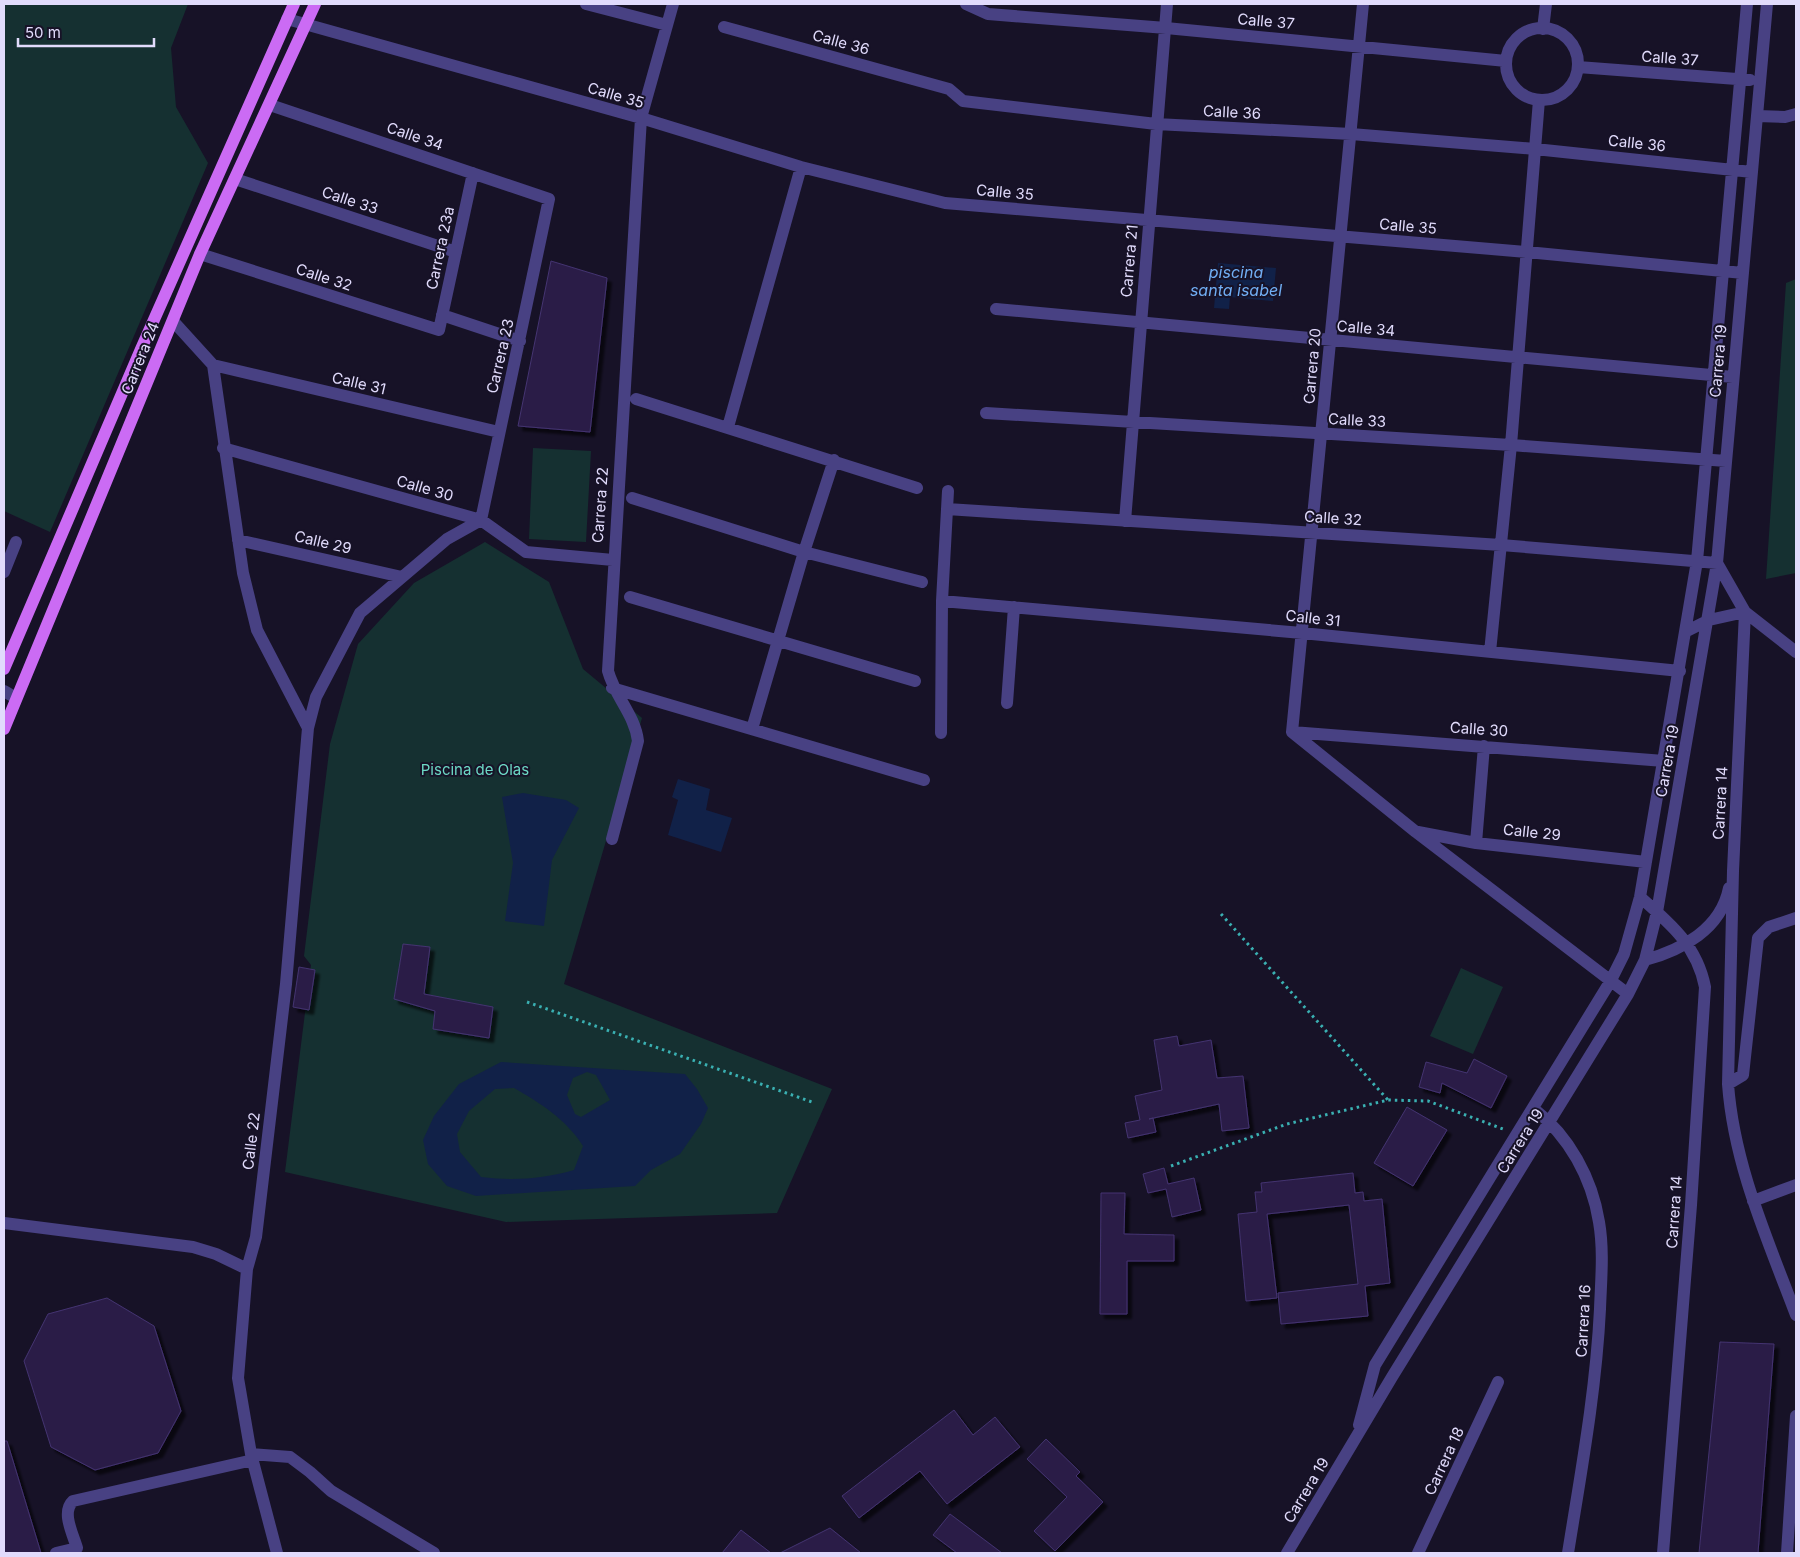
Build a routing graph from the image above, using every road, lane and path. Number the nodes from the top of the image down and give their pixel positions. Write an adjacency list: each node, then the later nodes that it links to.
1 (294, 4): 11 (main road, Carrera 24)
2 (315, 4): 12 (main road, Carrera 24)
3 (586, 4): 13 (street)
4 (673, 4): 13 (street, Carrera 22)
5 (966, 4): 15 (street, Calle 37)
6 (1167, 4): 15 (street, Carrera 21)
7 (1363, 4): 17 (street, Carrera 20)
8 (1546, 4): 16 (street)
9 (1748, 4): 20 (street, Carrera 19)
10 (1767, 4): 21 (street, Carrera 19)
11 (287, 19): 12 (street, Calle 35); 92 (main road, Carrera 24)
12 (306, 24): 23 (main road, Carrera 24); 26 (street, Calle 35)
13 (667, 26): 26 (street, Carrera 22)
14 (724, 27): 27 (street, Calle 36)
15 (1166, 28): 17 (street, Calle 37); 27 (street, Carrera 21)
16 (1543, 29): 18 (street); 19 (street)
17 (1359, 46): 18 (street, Calle 37); 28 (street, Carrera 20)
18 (1506, 61): 22 (street)
19 (1578, 67): 20 (street, Calle 37); 22 (street)
20 (1741, 79): 21 (street, Calle 37); 31 (street, Carrera 19)
21 (1760, 81): 25 (street, Carrera 19)
22 (1539, 100): 29 (street)
23 (270, 105): 33 (street, Calle 34); 34 (main road, Carrera 24)
24 (1796, 114): 25 (street)
25 (1757, 116): 32 (street, Carrera 19)
26 (641, 118): 30 (street, Calle 35); 76 (street, Carrera 22)
27 (1156, 124): 28 (street, Calle 36); 36 (street, Carrera 21)
28 (1351, 134): 29 (street, Calle 36); 37 (street, Carrera 20)
29 (1535, 149): 31 (street, Calle 36); 39 (street)
30 (802, 167): 36 (street, Calle 35); 57 (street)
31 (1732, 169): 32 (street, Calle 36); 41 (street, Carrera 19)
32 (1752, 172): 42 (street, Carrera 19)
33 (473, 173): 35 (street, Calle 34); 38 (street, Carrera 23a)
34 (235, 179): 38 (street, Calle 33); 40 (main road, Carrera 24)
35 (549, 199): 48 (street, Carrera 23)
36 (1149, 221): 37 (street, Calle 35); 46 (street, Carrera 21)
37 (1341, 237): 39 (street, Calle 35); 49 (street, Carrera 20)
38 (456, 252): 44 (street, Carrera 23a)
39 (1527, 252): 41 (street, Calle 35); 50 (street)
40 (200, 254): 45 (main road, Carrera 24); 47 (street, Calle 32)
41 (1724, 271): 42 (street, Calle 35); 52 (street, Carrera 19)
42 (1742, 273): 53 (street, Carrera 19)
43 (996, 309): 46 (street, Calle 34)
44 (442, 315): 47 (street, Carrera 23a); 48 (street)
45 (173, 320): 51 (street); 97 (main road, Carrera 24)
46 (1140, 323): 49 (street, Calle 34); 56 (street, Carrera 21)
47 (439, 330)
48 (520, 341): 58 (street, Carrera 23)
49 (1330, 341): 50 (street, Calle 34); 59 (street, Carrera 20)
50 (1518, 358): 52 (street, Calle 34); 60 (street)
51 (213, 365): 58 (street, Calle 31); 61 (street)
52 (1714, 376): 53 (street, Calle 34); 62 (street, Carrera 19)
53 (1733, 377): 64 (street, Carrera 19)
54 (636, 399): 57 (street)
55 (986, 413): 56 (street, Calle 33)
56 (1132, 423): 59 (street, Calle 33); 70 (street, Carrera 21)
57 (728, 427): 63 (street)
58 (499, 432): 69 (street, Carrera 23)
59 (1322, 435): 60 (street, Calle 33); 71 (street, Carrera 20)
60 (1512, 445): 62 (street, Calle 33); 74 (street)
61 (223, 448): 69 (street, Calle 30); 72 (street)
62 (1706, 459): 64 (street, Calle 33); 77 (street, Carrera 19)
63 (834, 460): 65 (street); 75 (street)
64 (1726, 461): 78 (street, Carrera 19)
65 (917, 488)
66 (948, 491): 68 (street)
67 (632, 498): 75 (street)
68 (947, 509): 70 (street, Calle 32); 83 (street)
69 (481, 520): 76 (street, Calle 30); 80 (street, Calle 22)
70 (1125, 521): 71 (street, Calle 32)
71 (1312, 532): 74 (street, Calle 32); 88 (street, Carrera 20)
72 (238, 540): 80 (street, Calle 29); 99 (street)
73 (16, 542): 79 (street)
74 (1501, 545): 77 (street, Calle 32); 90 (street)
75 (804, 552): 81 (street); 89 (street)
76 (613, 560): 95 (street, Carrera 22)
77 (1697, 561): 78 (street, Calle 32); 87 (street, Carrera 19)
78 (1717, 563): 85 (street); 86 (street, Carrera 19)
79 (4, 572)
80 (402, 577): 99 (street, Calle 22)
81 (922, 582)
82 (630, 597): 89 (street)
83 (942, 601): 84 (street, Calle 31); 103 (street)
84 (1014, 607): 88 (street, Calle 31); 98 (street)
85 (1745, 612): 86 (street); 91 (street); 111 (street, Carrera 14)
86 (1709, 620): 87 (street); 113 (street, Carrera 19)
87 (1686, 631): 93 (street, Carrera 19)
88 (1302, 633): 90 (street, Calle 31); 102 (street, Carrera 20)
89 (778, 641): 94 (street); 101 (street)
90 (1490, 652): 93 (street, Calle 31)
91 (1796, 652)
92 (4, 669)
93 (1680, 671): 105 (street, Carrera 19)
94 (915, 681)
95 (612, 688): 101 (street); 108 (street)
96 (4, 691): 97 (street)
97 (16, 698): 100 (main road, Carrera 24)
98 (1007, 703)
99 (308, 728): 131 (street, Calle 22)
100 (4, 729)
101 (752, 729): 106 (street)
102 (1292, 732): 104 (street, Calle 30); 107 (street)
103 (941, 733)
104 (1484, 746): 105 (street, Calle 30); 109 (street)
105 (1664, 761): 110 (street, Carrera 19)
106 (924, 780)
107 (1416, 832): 109 (street, Calle 29); 118 (street)
108 (612, 840)
109 (1476, 842): 110 (street, Calle 29)
110 (1646, 862): 112 (street, Carrera 19)
111 (1733, 872): 116 (street); 121 (street, Carrera 14)
112 (1640, 897): 113 (street, Carrera 14); 118 (street, Carrera 19)
113 (1657, 912): 116 (street, Carrera 14); 117 (street, Carrera 19)
114 (1221, 914): 122 (path)
115 (1796, 918): 121 (street)
116 (1687, 944): 117 (street); 143 (street, Carrera 14)
117 (1645, 960): 119 (street, Carrera 19)
118 (1610, 982): 119 (street); 124 (street, Carrera 19)
119 (1628, 994): 125 (street, Carrera 19)
120 (527, 1002): 123 (path)
121 (1728, 1084): 129 (street, Carrera 14)
122 (1388, 1100): 126 (path); 127 (path)
123 (812, 1102)
124 (1534, 1109): 125 (street, Carrera 16); 126 (street, Carrera 19)
125 (1551, 1122): 135 (street, Carrera 19); 142 (street, Carrera 16)
126 (1517, 1138): 135 (street, Carrera 19)
127 (1171, 1166)
128 (1796, 1185): 129 (street)
129 (1753, 1201): 132 (street, Carrera 14)
130 (4, 1223): 131 (street)
131 (248, 1270): 136 (street, Calle 22)
132 (1796, 1316)
133 (1498, 1382): 141 (street, Carrera 18)
134 (1796, 1416): 144 (street)
135 (1353, 1444): 140 (street, Carrera 19)
136 (252, 1457): 137 (street); 138 (street, Calle 22); 139 (street)
137 (56, 1553)
138 (277, 1553)
139 (434, 1553)
140 (1287, 1553)
141 (1418, 1553)
142 (1568, 1553)
143 (1663, 1553)
144 (1787, 1553)

